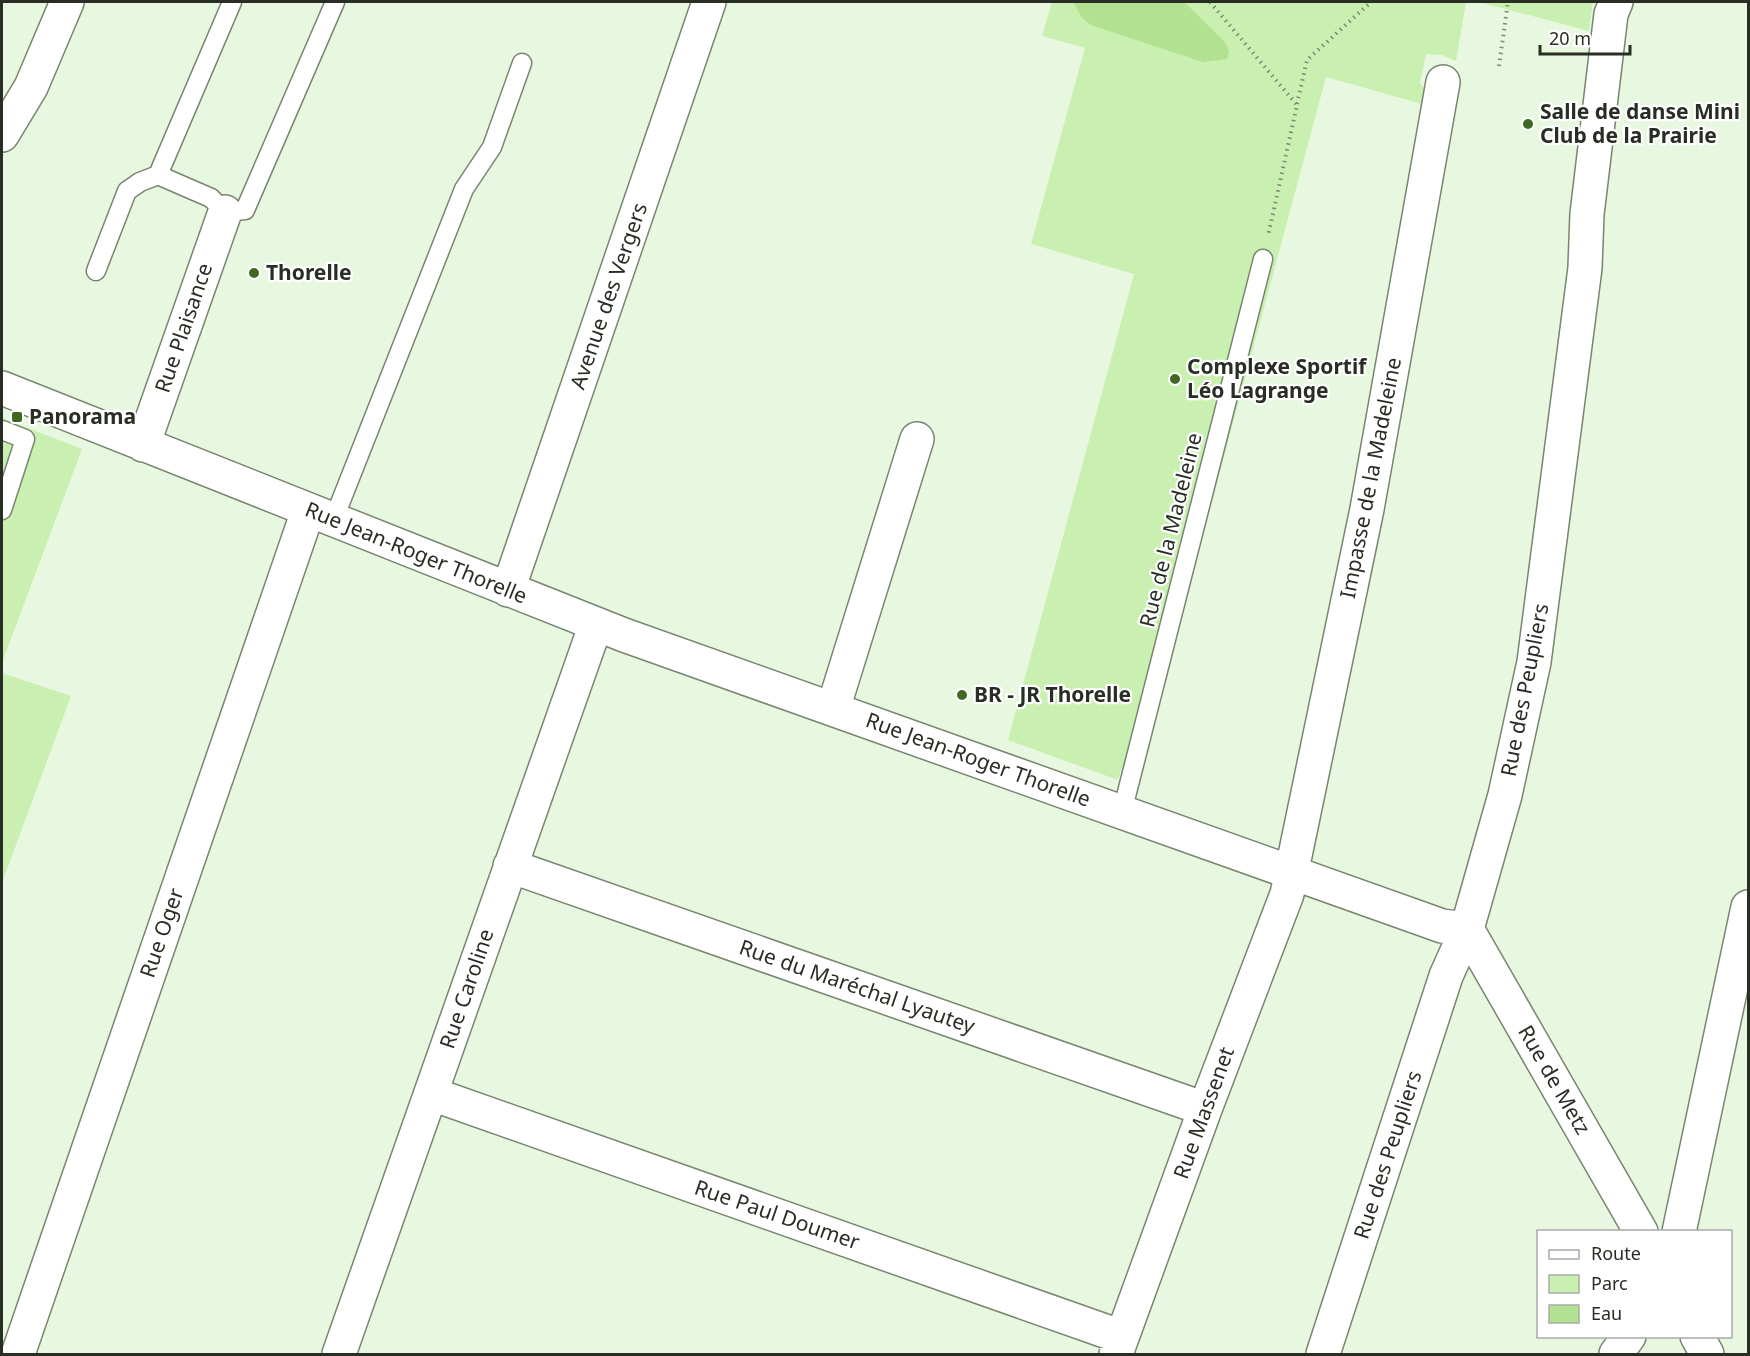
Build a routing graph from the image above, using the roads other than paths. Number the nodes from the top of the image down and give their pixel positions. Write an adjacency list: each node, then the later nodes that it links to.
1 (67, 2): 8 (street)
2 (232, 2): 9 (lane)
3 (335, 2): 10 (lane)
4 (709, 2): 19 (street, Avenue des Vergers)
5 (1616, 2): 26 (street, Rue des Peupliers)
6 (522, 63): 18 (lane)
7 (1443, 82): 24 (street, Impasse de la Madeleine)
8 (2, 135)
9 (158, 174): 10 (lane); 12 (lane)
10 (225, 212): 16 (street, Rue Plaisance)
11 (1263, 259): 22 (lane, Rue de la Madeleine)
12 (96, 271)
13 (2, 388): 16 (street, Rue Jean-Roger Thorelle)
14 (2, 430): 17 (lane)
15 (917, 439): 21 (street)
16 (143, 445): 18 (street, Rue Jean-Roger Thorelle)
17 (2, 510)
18 (320, 516): 19 (street, Rue Jean-Roger Thorelle); 34 (street, Rue Oger)
19 (508, 590): 20 (street, Rue Jean-Roger Thorelle)
20 (596, 624): 21 (street, Rue Jean-Roger Thorelle); 23 (street, Rue Caroline)
21 (833, 709): 22 (street, Rue Jean-Roger Thorelle)
22 (1122, 812): 24 (street, Rue Jean-Roger Thorelle)
23 (510, 866): 27 (street, Rue Caroline); 28 (street, Rue du Maréchal Lyautey)
24 (1292, 873): 26 (street, Rue Jean-Roger Thorelle); 28 (street, Rue Massenet)
25 (1749, 907): 30 (street)
26 (1467, 928): 29 (street, Rue de Metz); 36 (street, Rue des Peupliers)
27 (432, 1094): 33 (street, Rue Paul Doumer); 35 (street, Rue Caroline)
28 (1205, 1109): 33 (street, Rue Massenet)
29 (1640, 1230)
30 (1679, 1230)
31 (1628, 1338): 37 (street)
32 (1698, 1338): 38 (street)
33 (1119, 1346)
34 (18, 1354)
35 (339, 1354)
36 (1323, 1354)
37 (1616, 1354)
38 (1707, 1354)

